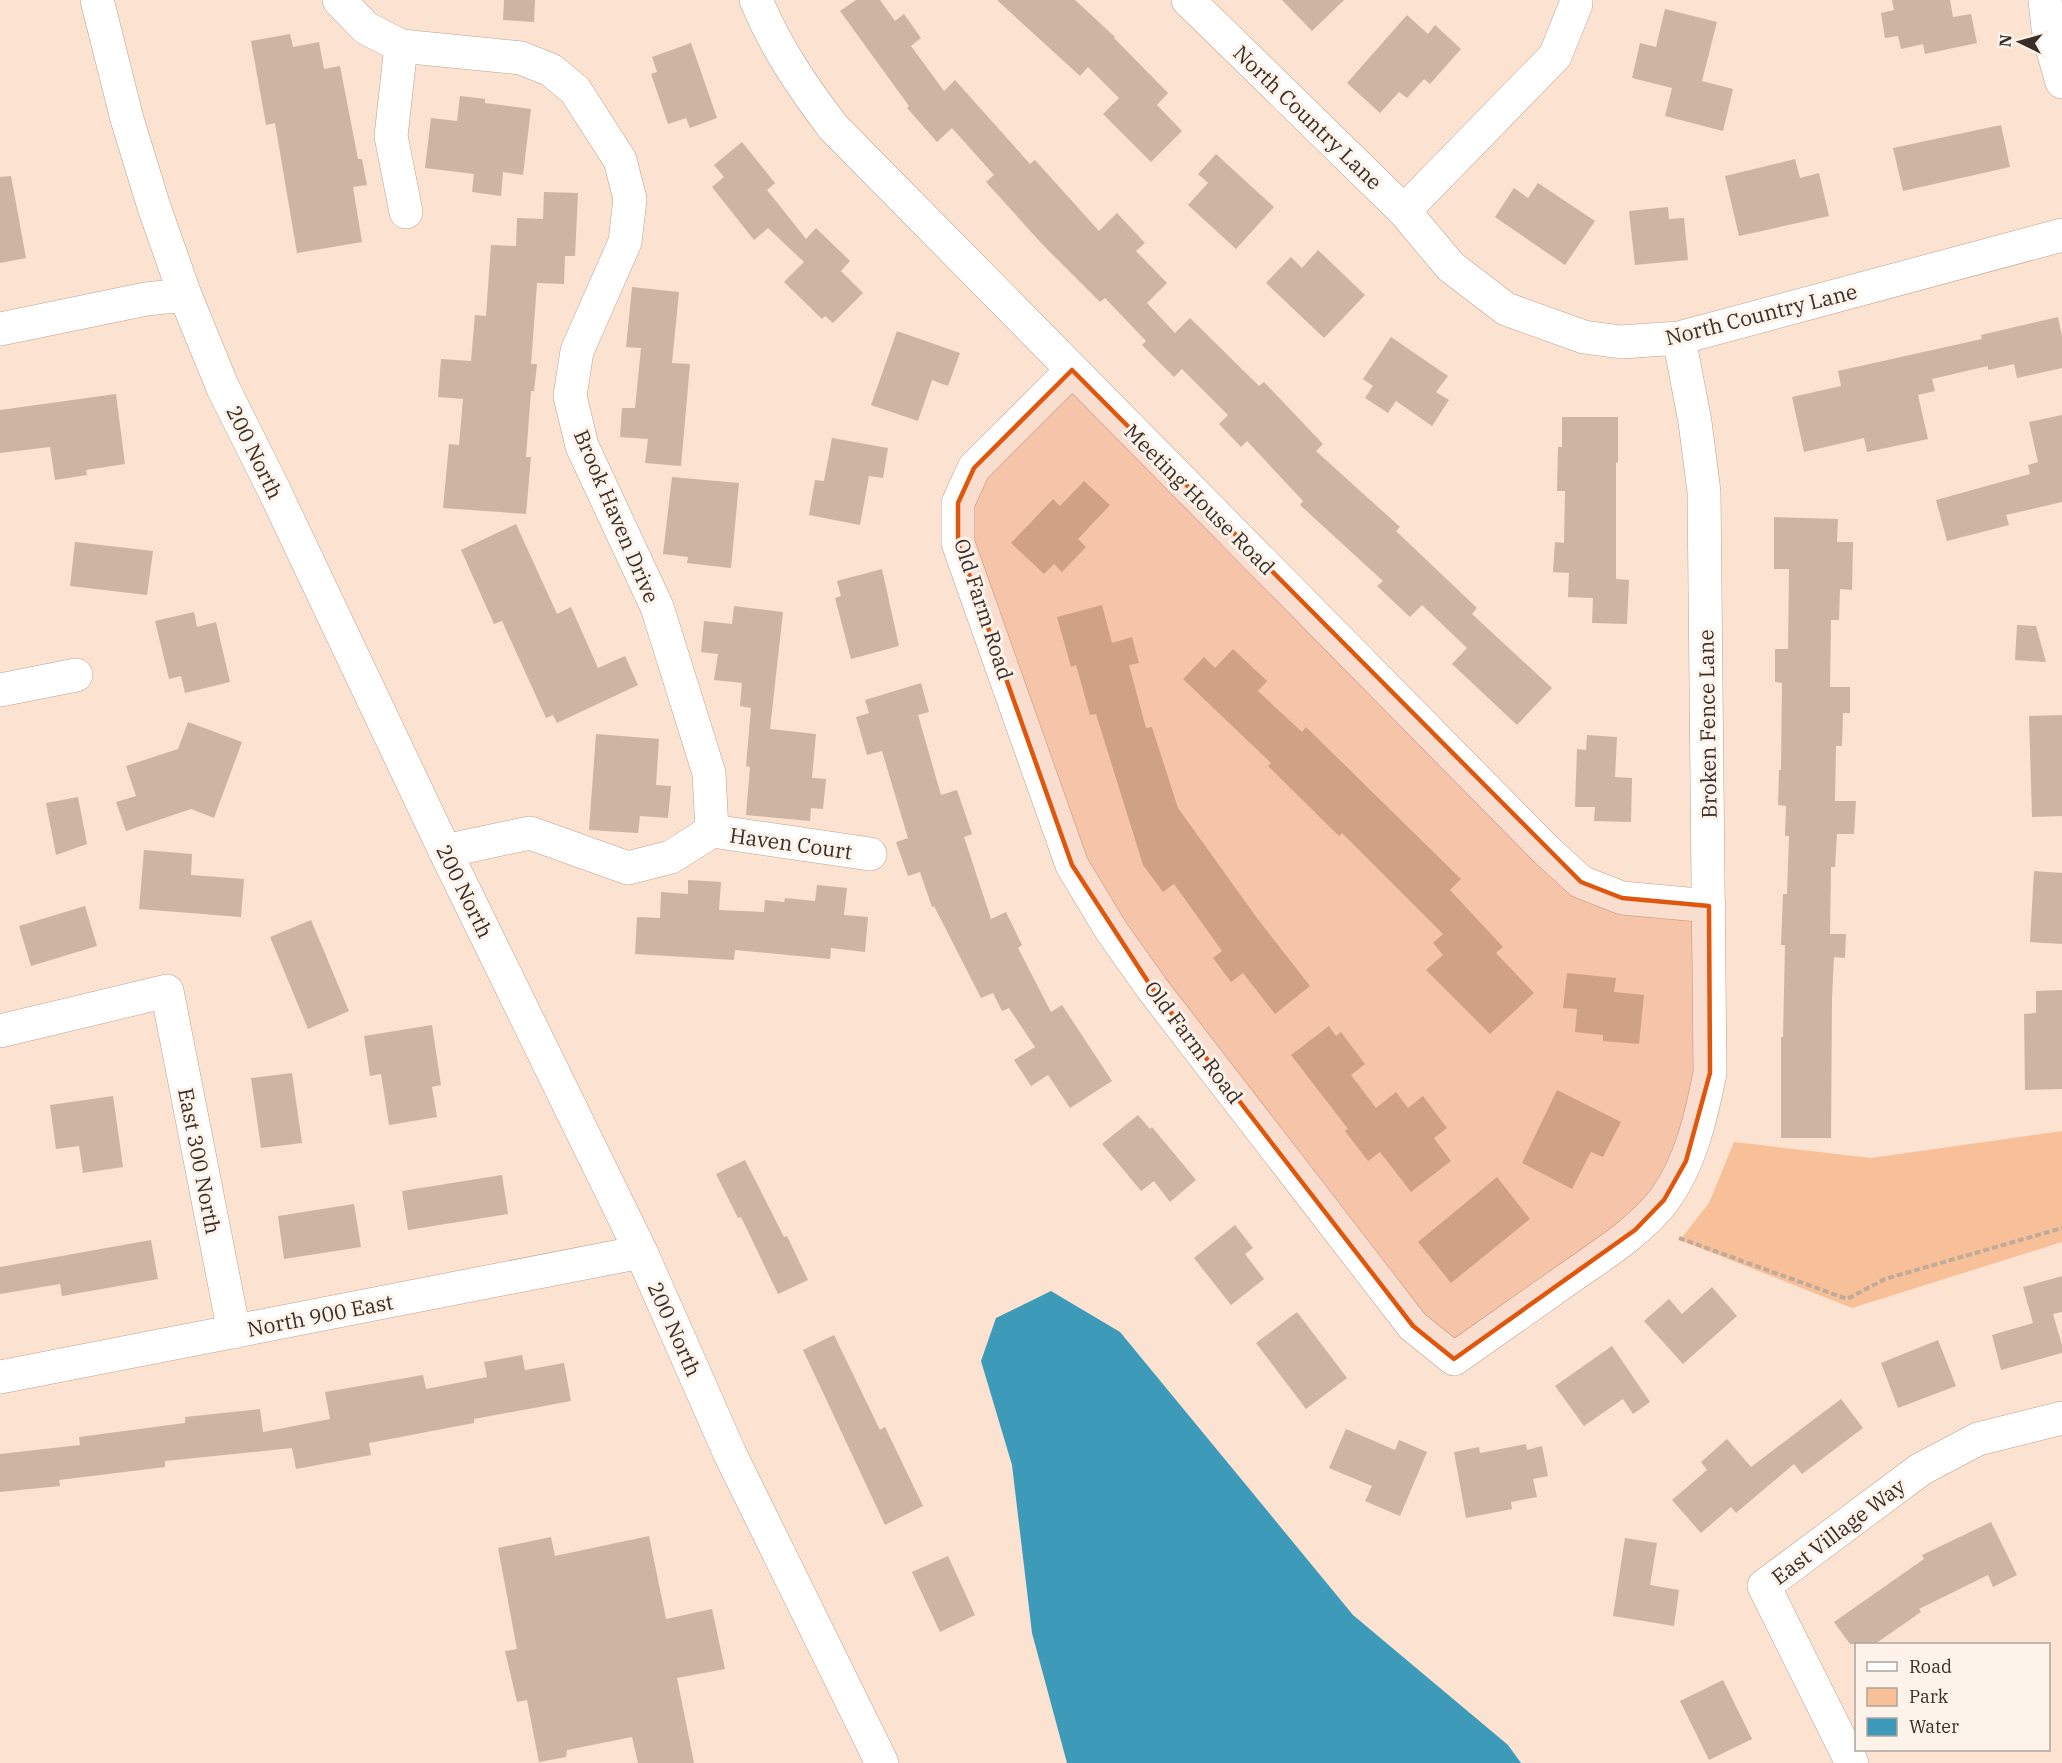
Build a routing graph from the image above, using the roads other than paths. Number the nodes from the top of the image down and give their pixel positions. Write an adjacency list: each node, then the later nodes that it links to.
1 (97, 0): 12 (street, 200 North)
2 (339, 0): 7 (street, Brook Haven Drive)
3 (756, 0): 15 (street, Meeting House Road)
4 (1188, 0): 9 (street, North Country Lane)
5 (1576, 0): 9 (street)
6 (2045, 0): 8 (street)
7 (400, 46): 10 (street); 18 (street, Brook Haven Drive)
8 (2062, 82)
9 (1404, 211): 14 (street, North Country Lane)
10 (406, 212)
11 (2062, 235): 14 (street, North Country Lane)
12 (185, 295): 13 (street); 19 (street, 200 North)
13 (0, 329)
14 (1679, 338): 21 (street, Broken Fence Lane)
15 (1072, 370): 21 (street, Meeting House Road); 23 (street, Old Farm Road)
16 (76, 675): 17 (street)
17 (0, 690)
18 (712, 831): 19 (street); 20 (street, Haven Court)
19 (446, 851): 24 (street, 200 North)
20 (870, 854)
21 (1709, 906): 23 (street, Broken Fence Lane)
22 (0, 1030): 25 (street, East 300 North)
23 (1702, 1111)
24 (641, 1252): 25 (street, North 900 East); 28 (street, 200 North)
25 (234, 1332): 26 (street, North 900 East)
26 (0, 1377)
27 (2062, 1418): 29 (street, East Village Way)
28 (882, 1763)
29 (1852, 1763)

